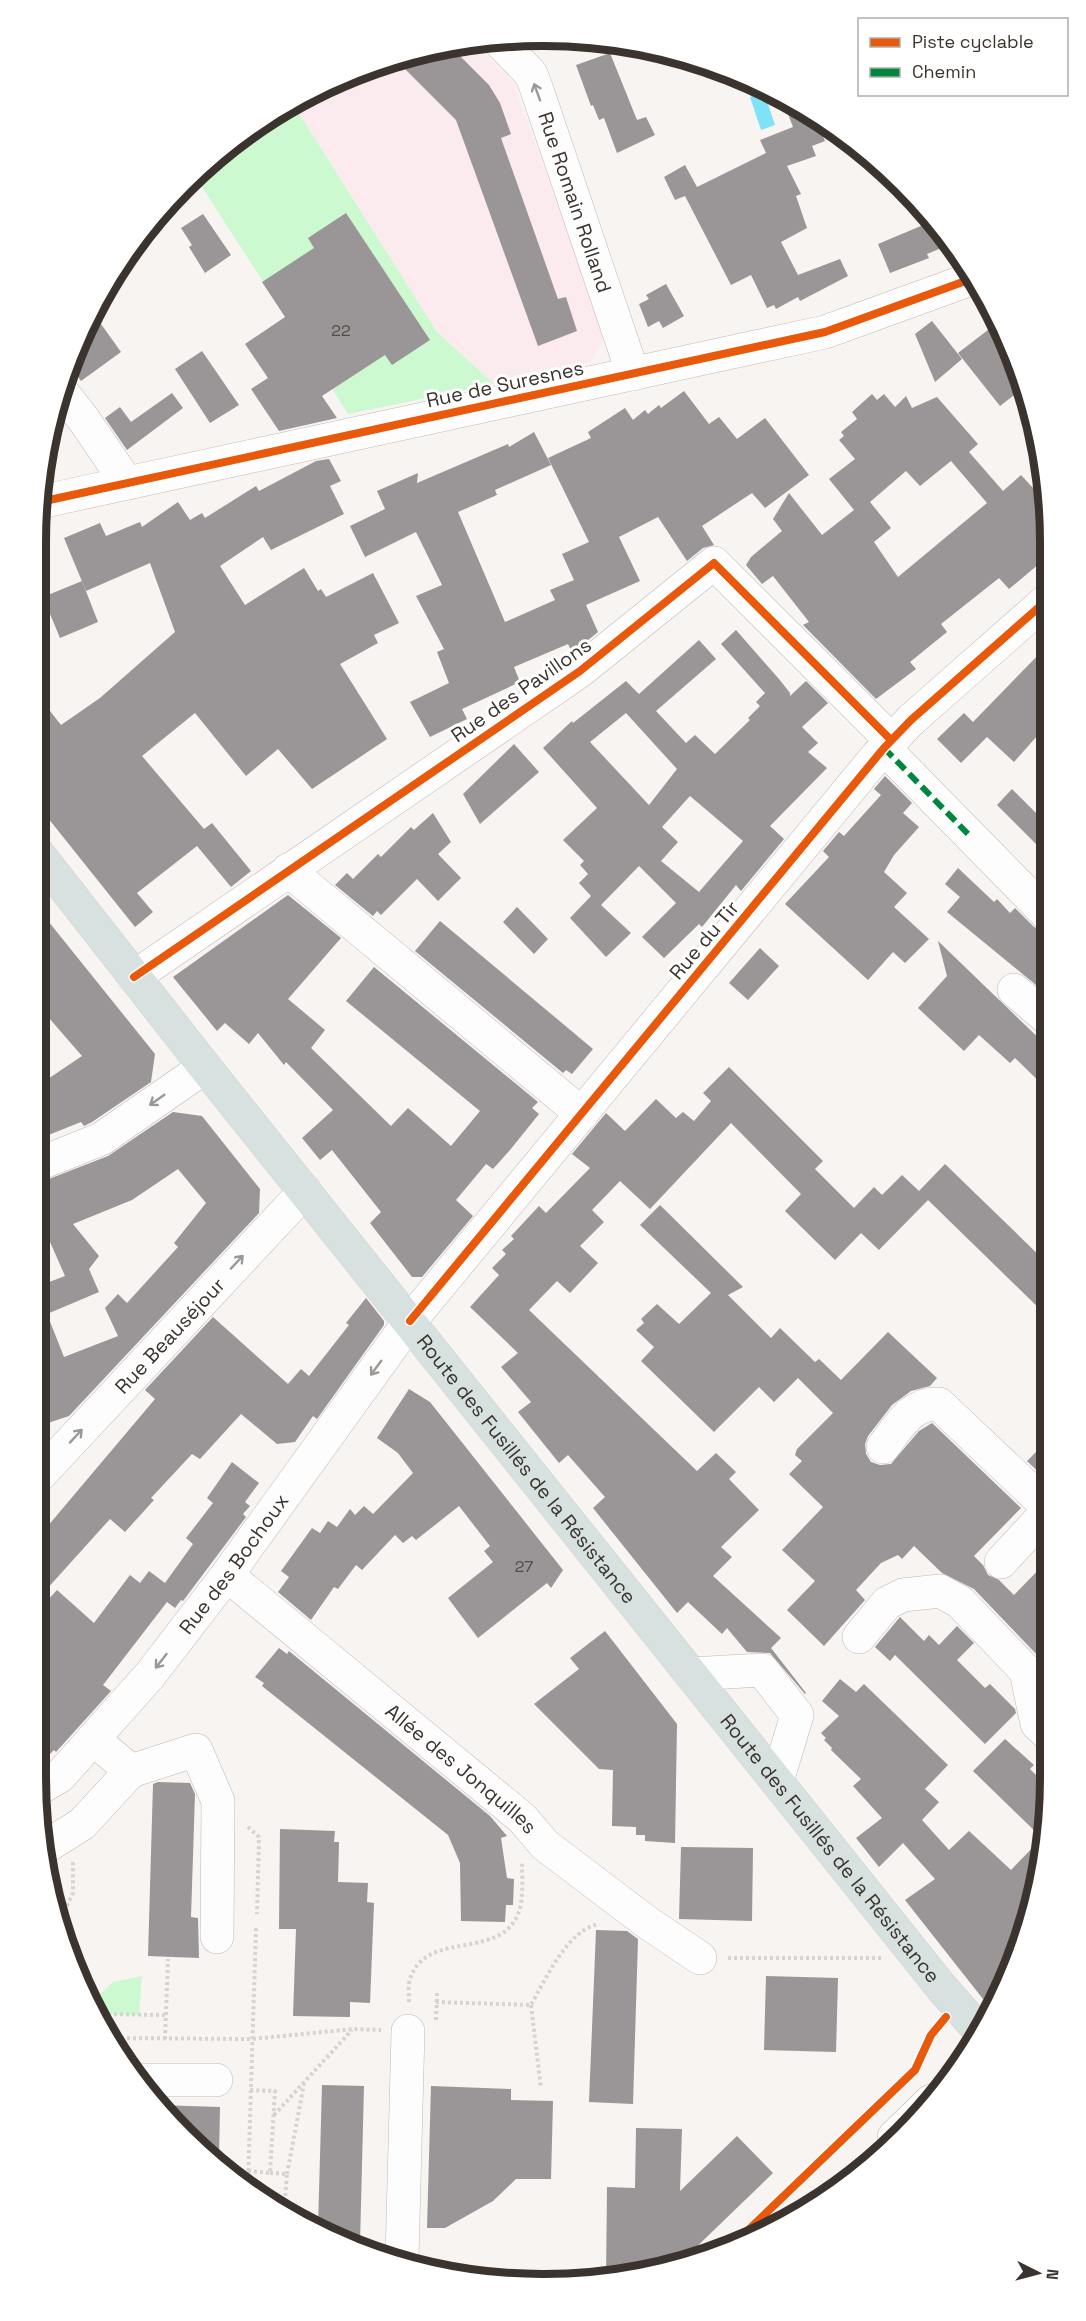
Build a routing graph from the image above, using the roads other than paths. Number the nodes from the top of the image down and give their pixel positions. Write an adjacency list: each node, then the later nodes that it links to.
1 (506, 48): 3 (street, Rue Romain Rolland, one-way to 1)
2 (965, 281): 3 (street, Rue de Suresnes)
3 (633, 374): 7 (street, Rue de Suresnes)
4 (68, 400): 6 (street)
5 (63, 413): 6 (street)
6 (105, 452): 7 (street)
7 (127, 483): 8 (street, Rue de Suresnes)
8 (49, 500)
9 (1040, 606): 10 (street, Rue du Tir)
10 (887, 744): 12 (street, Rue des Pavillons); 13 (street); 18 (street, Rue du Tir)
11 (46, 864): 14 (main road, Route des Fusillés de la Résistance)
12 (288, 870): 14 (street, Rue des Pavillons); 18 (street)
13 (1040, 907)
14 (134, 977): 17 (main road, Route des Fusillés de la Résistance)
15 (1014, 990): 16 (street)
16 (1040, 1012)
17 (205, 1067): 19 (street, one-way to 19); 20 (main road, Route des Fusillés de la Résistance)
18 (582, 1114): 21 (street, Rue du Tir)
19 (46, 1161)
20 (305, 1191): 21 (main road, Route des Fusillés de la Résistance); 23 (street, Rue Beauséjour, one-way to 20)
21 (410, 1321): 27 (street, Rue des Bochoux, one-way to 27); 29 (main road, Route des Fusillés de la Résistance)
22 (883, 1447): 24 (street)
23 (46, 1468)
24 (1040, 1500)
25 (1040, 1519): 26 (street)
26 (1001, 1562)
27 (227, 1575): 31 (street, Rue des Bochoux, one-way to 31); 37 (street, Allée des Jonquilles)
28 (859, 1637): 30 (street)
29 (692, 1674): 33 (main road, Route des Fusillés de la Résistance); 33 (street)
30 (1040, 1727)
31 (93, 1739): 32 (street); 34 (street, Rue des Bochoux)
32 (131, 1771): 35 (street); 36 (street)
33 (777, 1781): 38 (main road, Route des Fusillés de la Résistance)
34 (46, 1784)
35 (51, 1843)
36 (217, 1937)
37 (700, 1958)
38 (974, 2024)
39 (408, 2031): 42 (street)
40 (149, 2080): 41 (street)
41 (216, 2080)
42 (402, 2254)

